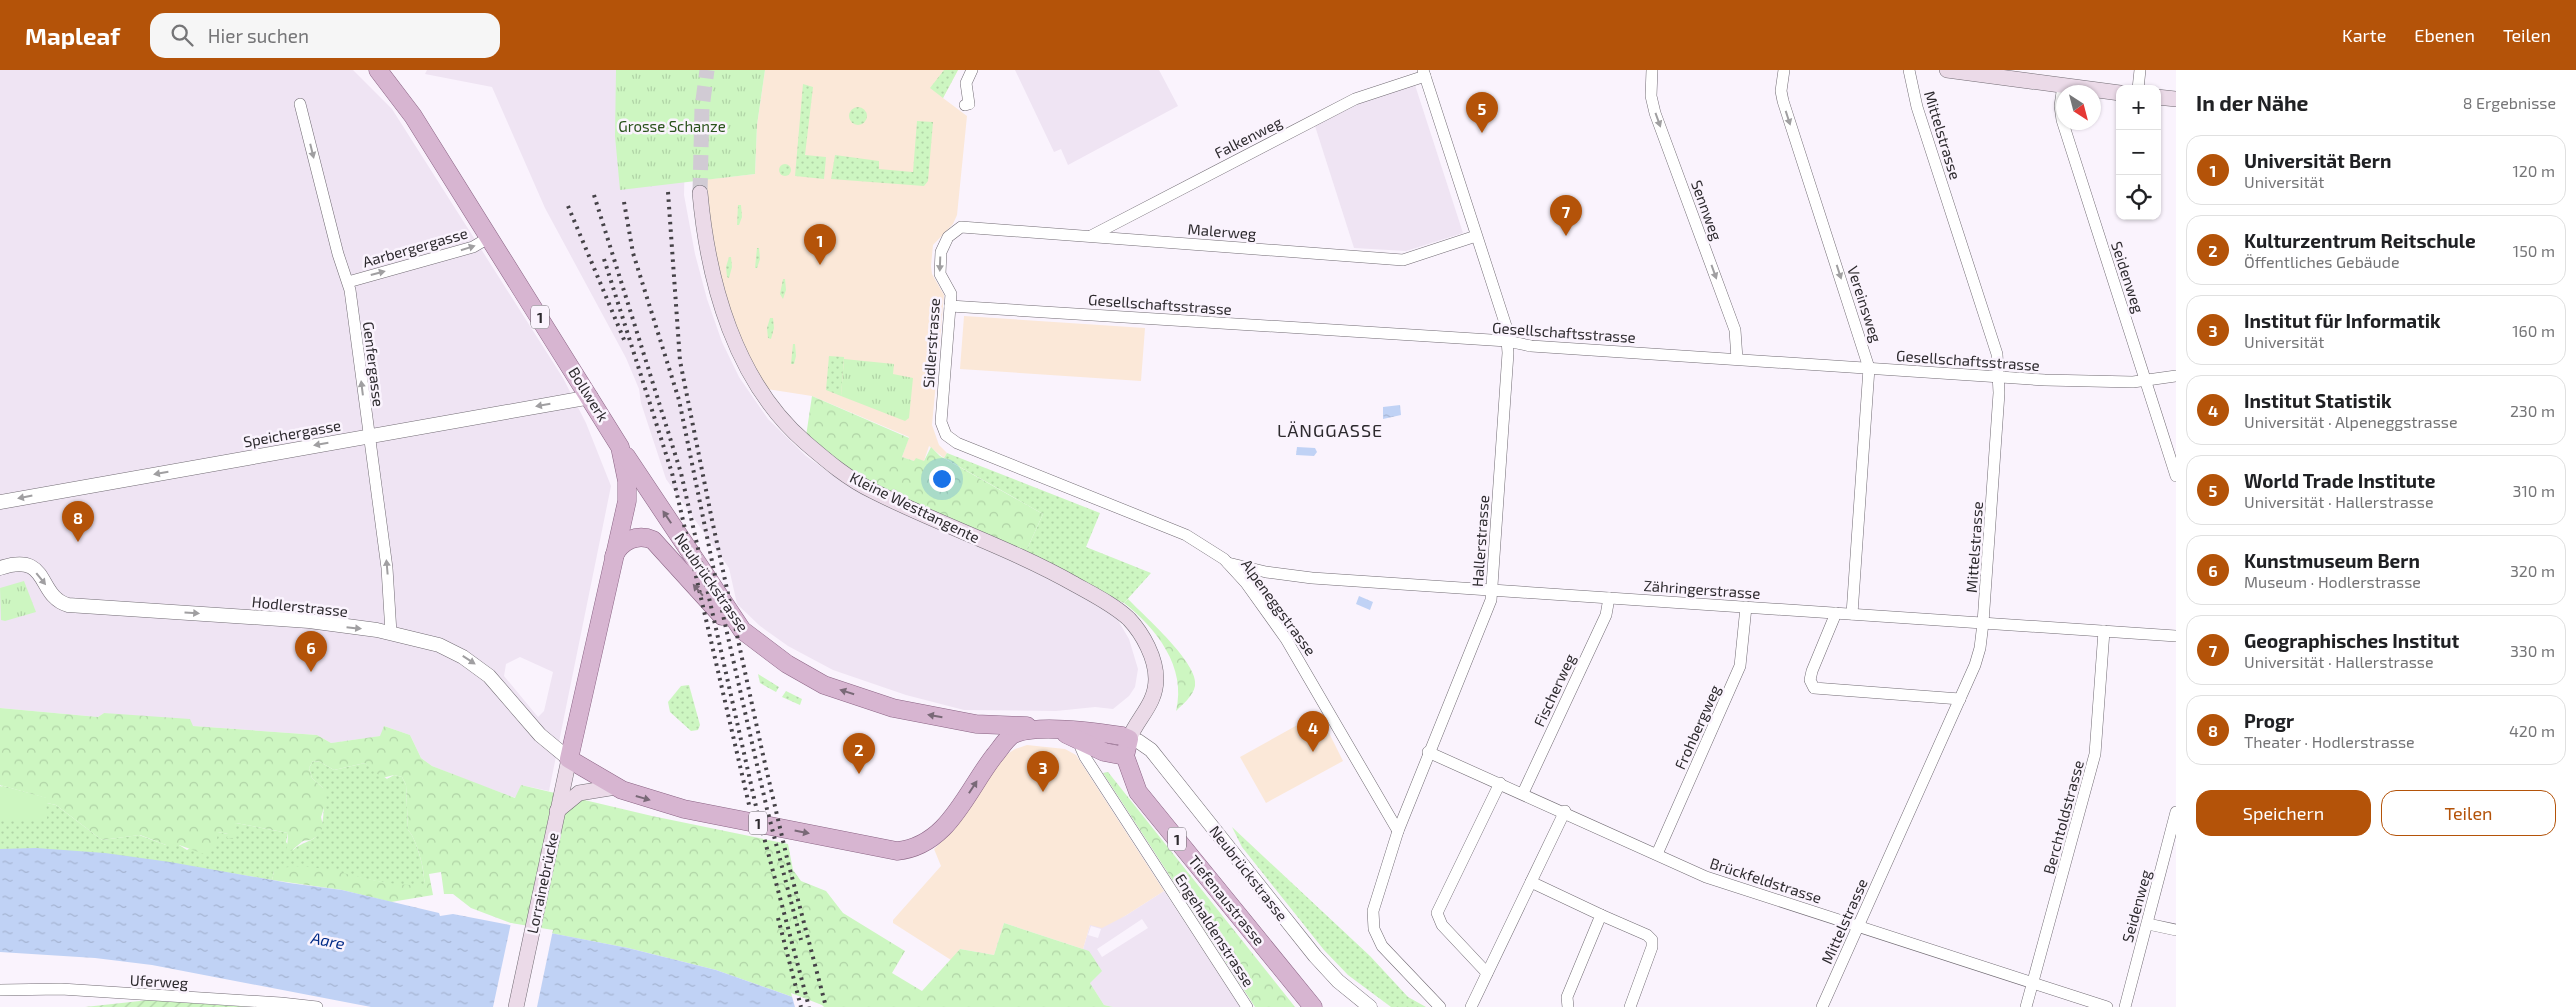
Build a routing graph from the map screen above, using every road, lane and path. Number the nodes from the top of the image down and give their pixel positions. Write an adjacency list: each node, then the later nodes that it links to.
1 (972, 70): 16 (street)
2 (1652, 70): 26 (street, Sennweg, one-way to 26)
3 (1784, 70): 27 (street, Vereinsweg, one-way to 27)
4 (1909, 70): 28 (street, Mittelstrasse)
5 (1948, 70): 9 (main road)
6 (2140, 70): 10 (street)
7 (380, 72): 22 (main road, Bollwerk / 1)
8 (1424, 73): 20 (street, Falkenweg); 21 (street, Hallerstrasse)
9 (2056, 85)
10 (2138, 85)
11 (2101, 91): 12 (main road)
12 (2116, 93)
13 (2161, 97): 14 (main road)
14 (2176, 99)
15 (300, 104): 23 (street, Genfergasse, one-way to 23)
16 (965, 105)
17 (2065, 130): 30 (street, Seidenweg)
18 (700, 193): 54 (main road, Kleine Westtangente)
19 (961, 228): 20 (street, Malerweg); 24 (street, Sidlerstrasse, one-way to 24)
20 (1091, 236): 21 (street, Malerweg)
21 (1476, 236): 25 (street, Hallerstrasse)
22 (490, 237): 23 (street, Aarbergergasse, one-way to 22); 31 (main road, Bollwerk / 1)
23 (348, 282): 32 (street, Genfergasse, one-way to 23)
24 (950, 306): 25 (street, Gesellschaftsstrasse); 33 (street, Sidlerstrasse)
25 (1507, 342): 26 (street, Gesellschaftsstrasse); 40 (street, Hallerstrasse)
26 (1737, 359): 27 (street, Gesellschaftsstrasse)
27 (1869, 368): 28 (street, Gesellschaftsstrasse); 44 (street, Vereinsweg)
28 (1999, 376): 30 (street, Gesellschaftsstrasse); 45 (street, Mittelstrasse)
29 (2176, 376): 30 (street, Gesellschaftsstrasse)
30 (2145, 381): 35 (street, Seidenweg)
31 (591, 397): 32 (street, Speichergasse, one-way to 32); 34 (main road, Bollwerk / 1)
32 (369, 436): 36 (street, Speichergasse, one-way to 36); 48 (street, Genfergasse, one-way to 32)
33 (949, 439): 38 (street, Alpeneggstrasse)
34 (620, 447): 37 (main road, Bollwerk / 1); 46 (main road, Neubrückstrasse / 1, one-way to 34)
35 (2176, 476)
36 (0, 502)
37 (612, 563): 46 (main road, one-way to 37); 57 (main road, Bollwerk / 1)
38 (1228, 563): 40 (street, Zähringerstrasse); 64 (street, Alpeneggstrasse)
39 (0, 568): 48 (street, Hodlerstrasse, one-way to 48)
40 (1492, 590): 41 (street, Zähringerstrasse); 56 (street, Hallerstrasse)
41 (1608, 598): 42 (street, Zähringerstrasse); 60 (street, Fischerweg)
42 (1746, 607): 43 (street, Zähringerstrasse); 65 (street, Frohbergweg)
43 (1836, 613): 44 (street, Zähringerstrasse); 50 (street)
44 (1852, 614): 45 (street, Zähringerstrasse)
45 (1983, 623): 47 (street, Zähringerstrasse); 50 (street, Mittelstrasse)
46 (742, 630): 51 (main road, Neubrückstrasse / 1, one-way to 46)
47 (2104, 631): 49 (street, Zähringerstrasse); 72 (street, Berchtoldstrasse)
48 (391, 633): 57 (street, Hodlerstrasse, one-way to 57)
49 (2176, 636)
50 (1960, 699): 69 (street, Mittelstrasse)
51 (976, 724): 52 (main road, Neubrückstrasse); 55 (main road)
52 (1051, 729): 53 (main road, 1); 55 (main road, 1)
53 (1083, 737): 54 (main road, 1); 77 (street, Engehaldenstrasse)
54 (1127, 747): 78 (main road, Tiefenaustrasse / 1); 79 (street, Neubrückstrasse)
55 (999, 750): 59 (main road, 1, one-way to 55)
56 (1428, 752): 58 (street, Brückfeldstrasse); 64 (street, Hallerstrasse)
57 (569, 759): 59 (main road, 1); 61 (main road, Lorrainebrücke)
58 (1500, 783): 60 (street, Brückfeldstrasse); 71 (street)
59 (616, 787): 61 (main road)
60 (1522, 793): 62 (street, Brückfeldstrasse)
61 (567, 796): 76 (main road, Lorrainebrücke)
62 (1565, 811): 65 (street, Brückfeldstrasse); 66 (street)
63 (2176, 812): 68 (street, Seidenweg)
64 (1398, 831): 80 (street, Hallerstrasse)
65 (1656, 854): 69 (street, Brückfeldstrasse)
66 (1531, 882): 67 (street); 71 (street)
67 (1601, 915): 82 (street); 83 (street)
68 (2148, 924): 70 (street); 86 (street, Seidenweg)
69 (1858, 926): 72 (street, Brückfeldstrasse); 74 (street, Mittelstrasse)
70 (2176, 930)
71 (1487, 972): 81 (street)
72 (2034, 983): 84 (street, Berchtoldstrasse); 85 (street, Brückfeldstrasse)
73 (0, 990): 75 (street, Uferweg)
74 (1825, 1006)
75 (317, 1007)
76 (516, 1007)
77 (1247, 1007)
78 (1314, 1007)
79 (1370, 1007)
80 (1440, 1007)
81 (1471, 1007)
82 (1568, 1007)
83 (1630, 1007)
84 (2026, 1007)
85 (2107, 1007)
86 (2125, 1007)

